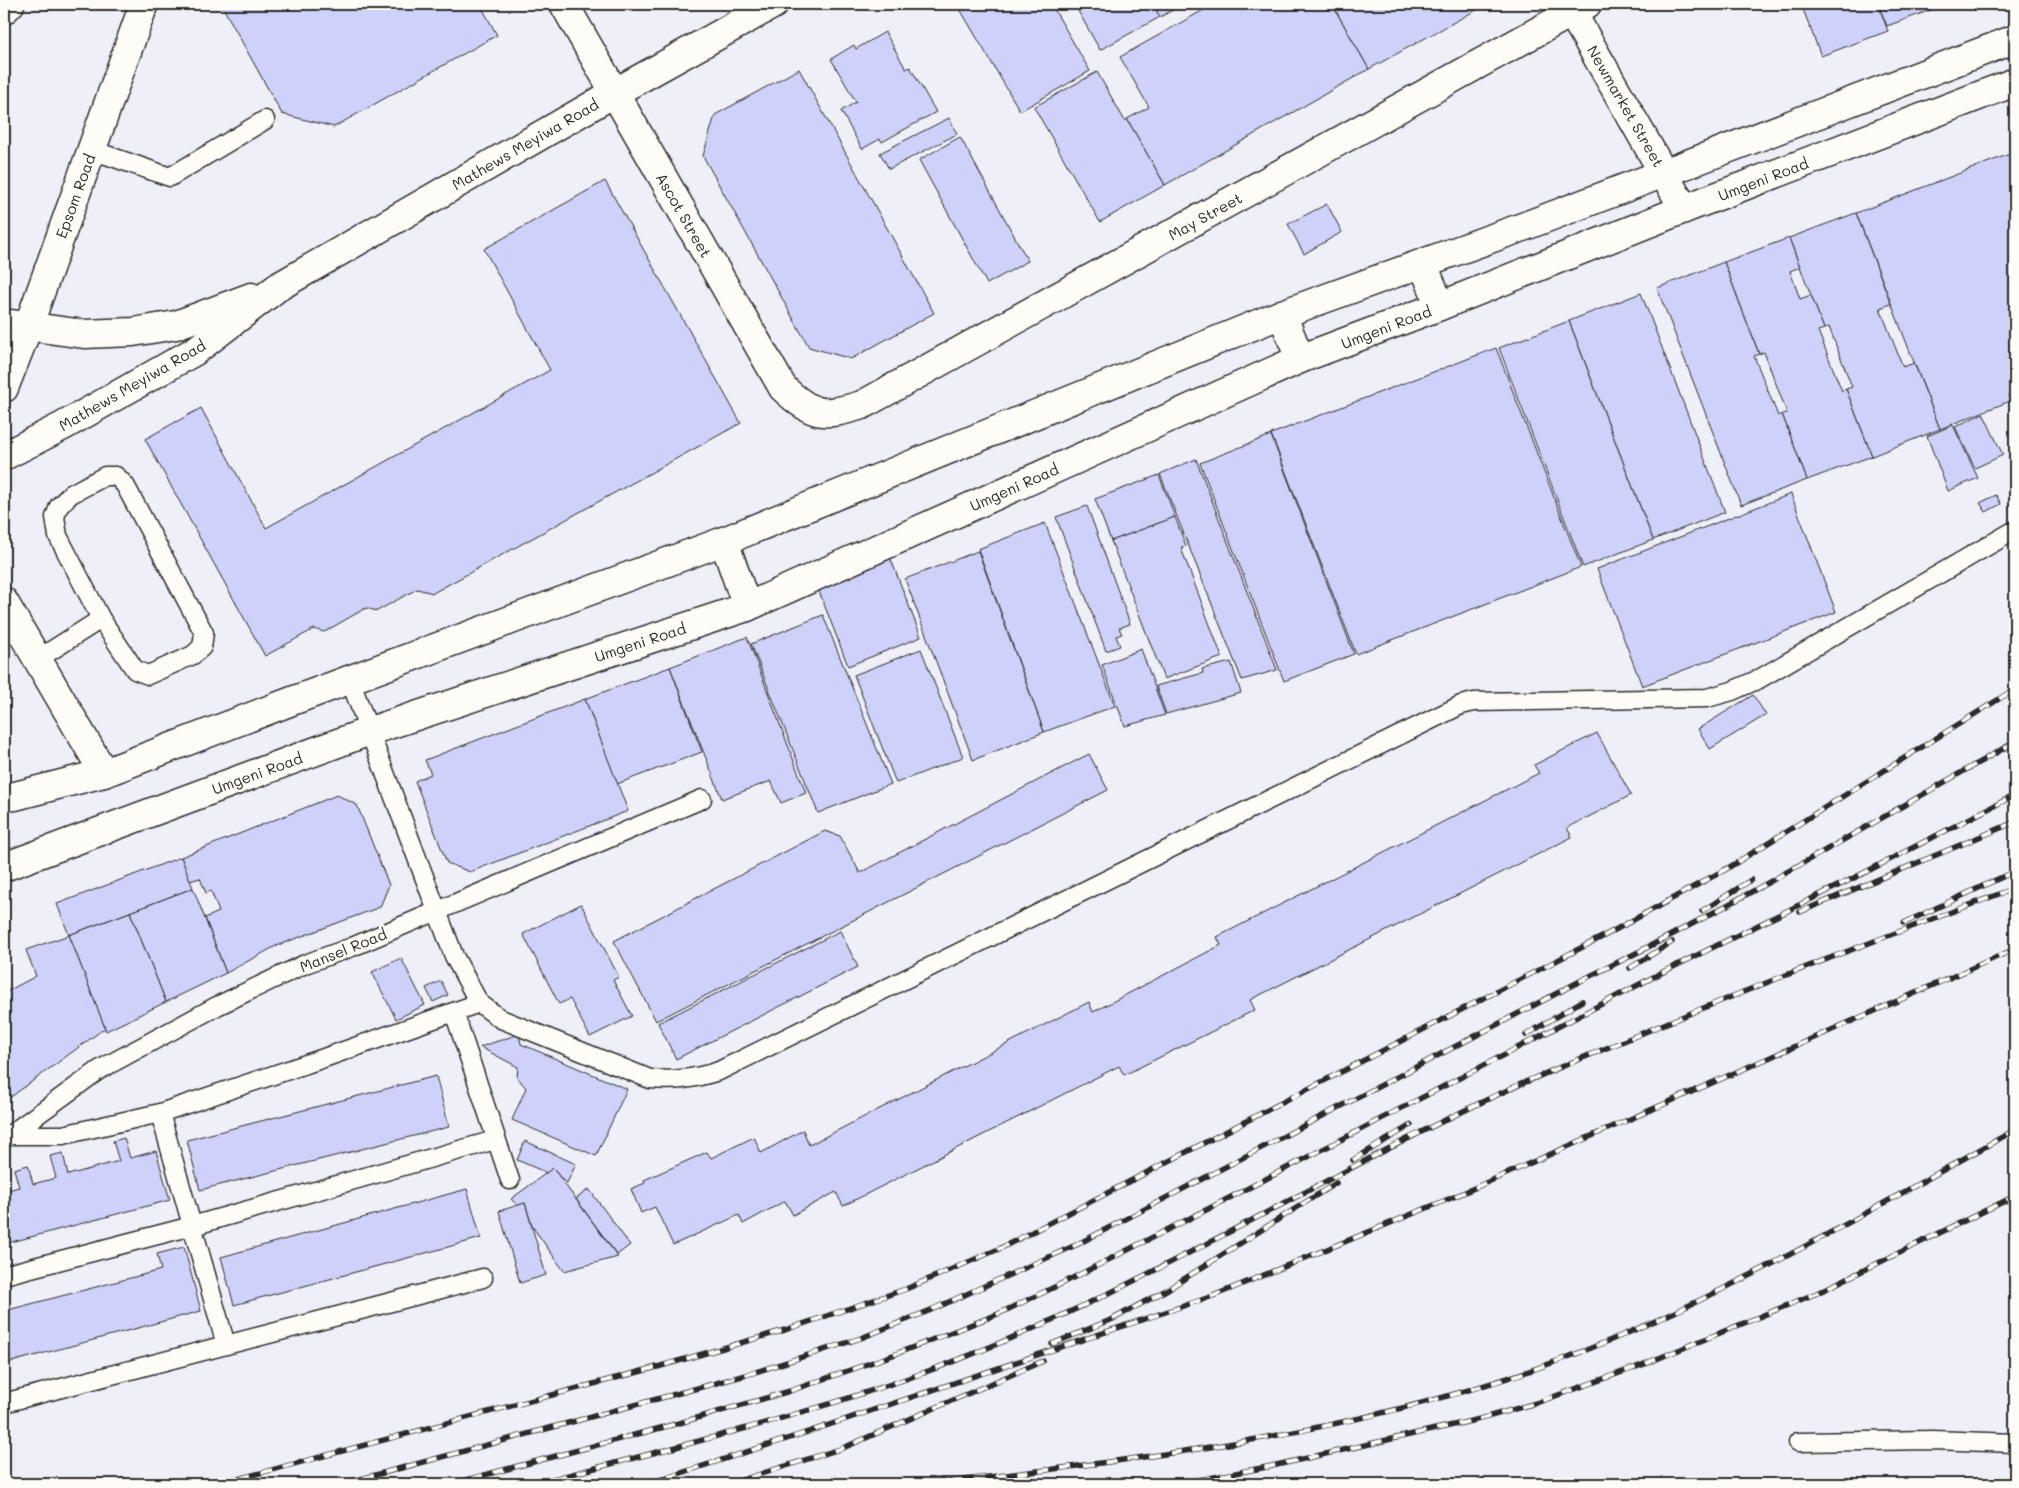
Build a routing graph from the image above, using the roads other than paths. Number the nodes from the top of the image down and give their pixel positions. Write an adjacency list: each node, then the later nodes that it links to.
1 (10, 4): 6 (main road)
2 (144, 4): 11 (main road, Epsom Road)
3 (564, 4): 9 (main road, Ascot Street)
4 (774, 4): 9 (main road, Mathews Meyiwa Road)
5 (1575, 7): 12 (main road, Newmarket Street); 23 (main road, May Street)
6 (4, 10)
7 (2015, 39): 12 (main road)
8 (2015, 82): 13 (main road, Umgeni Road)
9 (614, 93): 17 (main road, Mathews Meyiwa Road); 23 (main road, Ascot Street)
10 (265, 120): 11 (lane)
11 (92, 150): 20 (main road, Epsom Road)
12 (1665, 173): 13 (main road, Newmarket Street); 14 (main road)
13 (1684, 209): 16 (main road, Umgeni Road)
14 (1520, 228): 15 (main road); 16 (main road)
15 (1423, 264): 18 (main road); 19 (main road)
16 (1536, 267): 18 (main road, Umgeni Road)
17 (278, 287): 20 (main road, Mathews Meyiwa Road); 24 (main road, Mathews Meyiwa Road)
18 (1440, 306): 21 (main road, Umgeni Road)
19 (1282, 314): 21 (main road); 26 (main road)
20 (16, 325): 22 (main road, Epsom Road)
21 (1300, 360): 28 (main road, Umgeni Road)
22 (4, 388)
23 (818, 412)
24 (4, 456)
25 (2015, 530): 38 (lane)
26 (724, 541): 28 (main road); 31 (main road)
27 (4, 602): 30 (main road)
28 (747, 607): 32 (main road, Umgeni Road)
29 (101, 619): 29 (lane); 30 (lane)
30 (38, 659): 33 (main road)
31 (350, 680): 32 (lane); 33 (main road)
32 (370, 731): 36 (main road, Umgeni Road); 37 (lane)
33 (104, 773): 34 (main road)
34 (4, 797)
35 (702, 799): 37 (lane, Mansel Road)
36 (4, 867)
37 (436, 911): 38 (lane); 41 (lane, Mansel Road)
38 (479, 1003): 39 (lane)
39 (454, 1012): 40 (lane); 42 (lane)
40 (160, 1113): 41 (lane); 44 (lane)
41 (7, 1137)
42 (495, 1140): 43 (lane); 44 (lane)
43 (510, 1180)
44 (192, 1226): 45 (lane); 47 (lane)
45 (4, 1275)
46 (483, 1278): 47 (lane)
47 (226, 1345): 48 (lane)
48 (4, 1403)
49 (1798, 1442): 50 (lane)
50 (2015, 1443)

